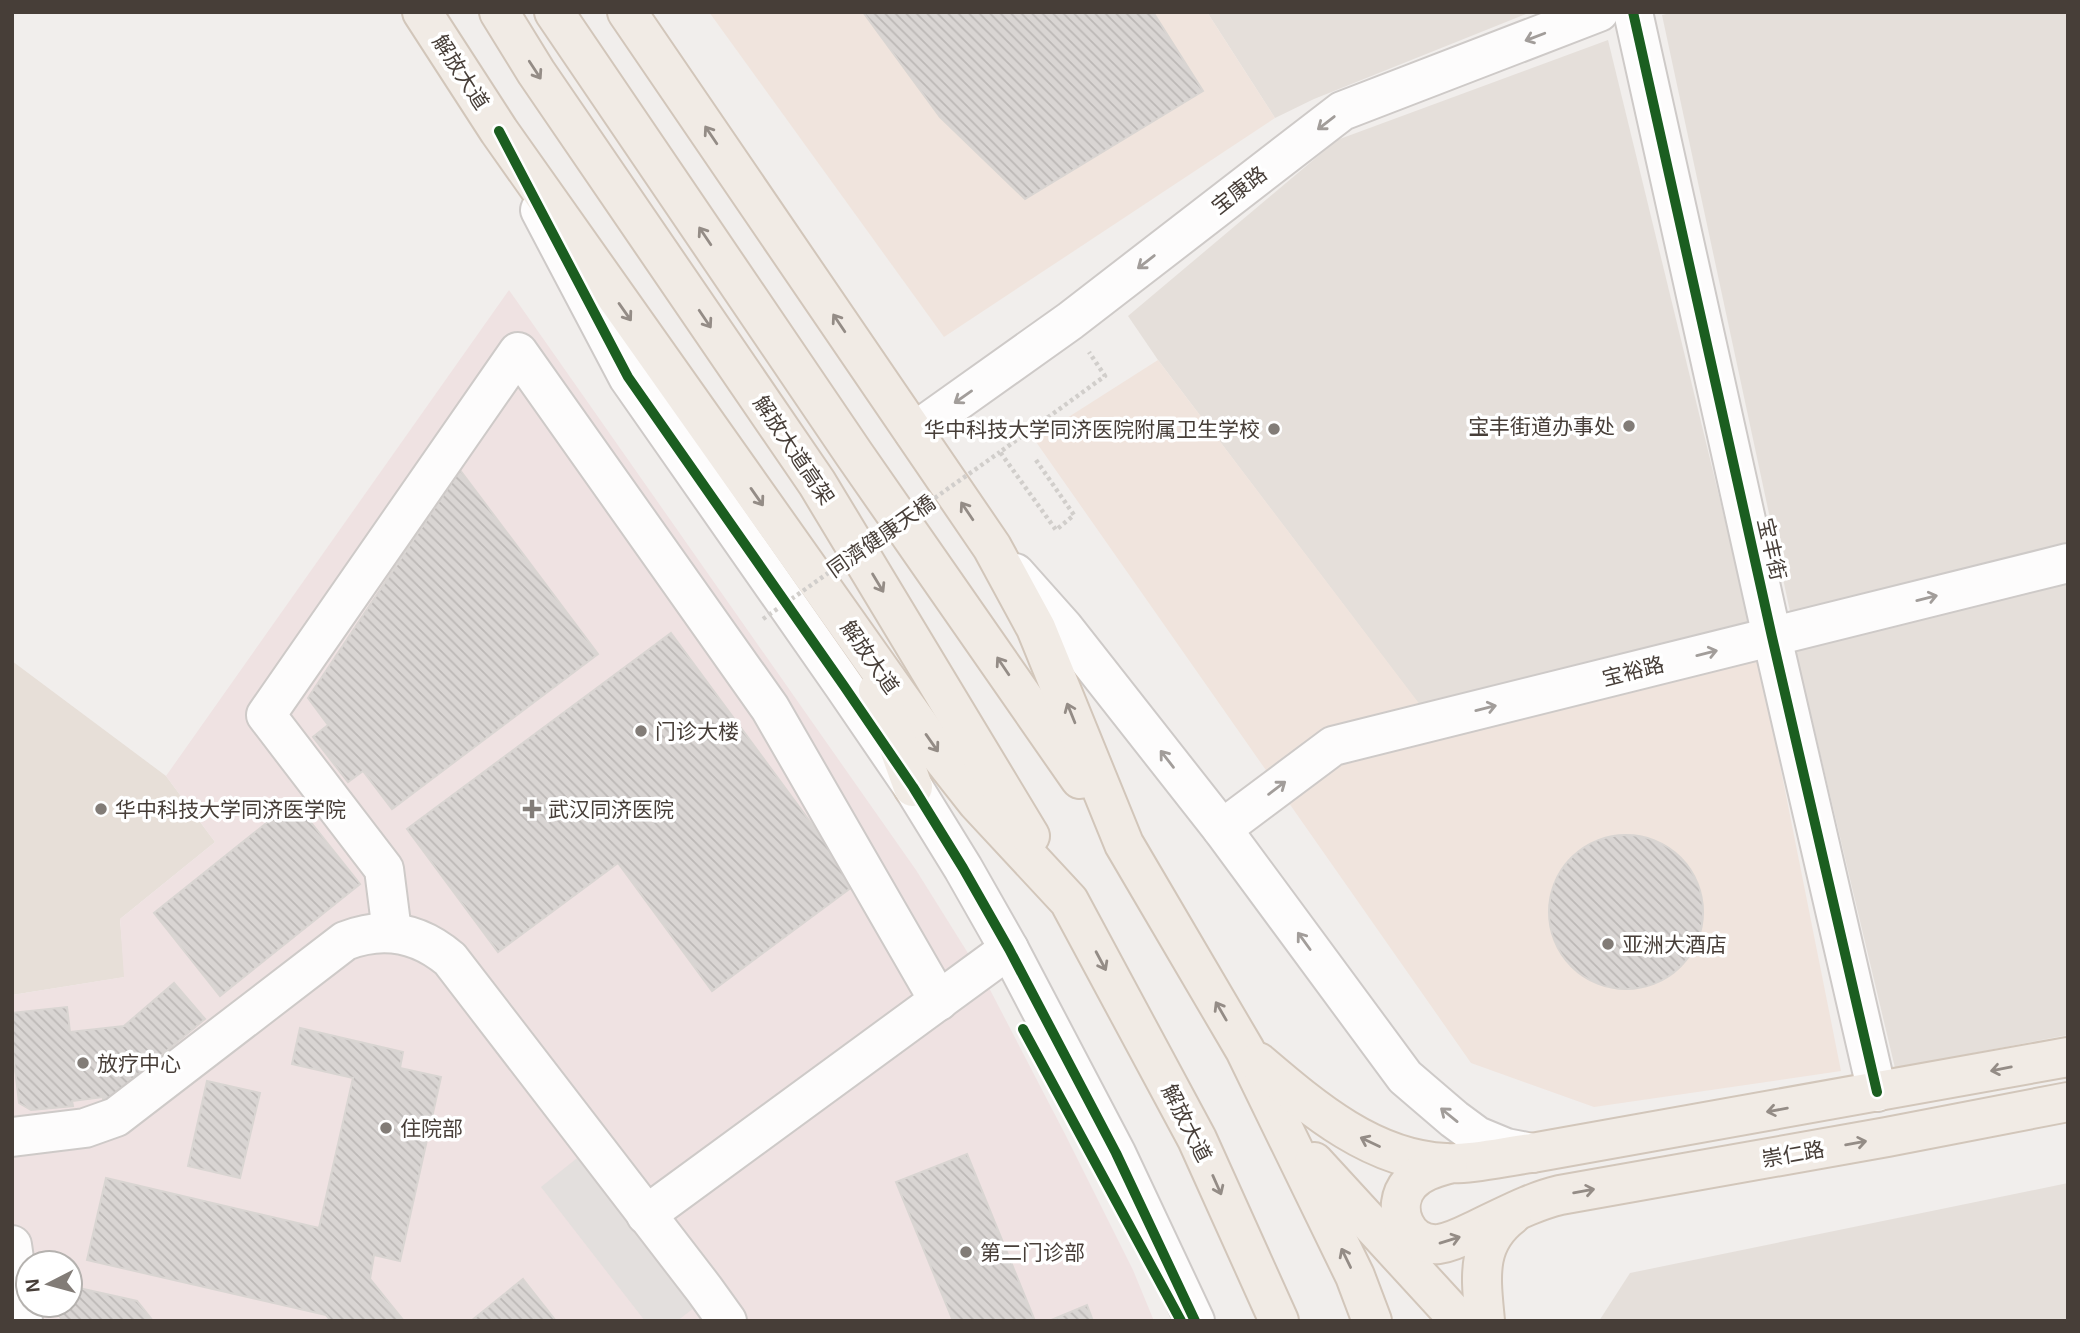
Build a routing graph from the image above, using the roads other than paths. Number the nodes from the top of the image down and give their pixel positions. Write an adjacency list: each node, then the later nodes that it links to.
1 (499, 12): 16 (main road, 解放大道高架, one-way to 16)
2 (554, 12): 15 (main road, one-way to 2)
3 (627, 12): 8 (main road, one-way to 3)
4 (1599, 12): 8 (street, 宝康路, one-way to 8)
5 (1633, 12): 11 (street, 宝丰街)
6 (439, 18): 7 (main road, 解放大道)
7 (499, 131): 12 (main road, 解放大道, one-way to 12); 13 (street)
8 (914, 432): 9 (main road, one-way to 8)
9 (992, 547): 14 (street, one-way to 9); 15 (main road, one-way to 9)
10 (2068, 563): 11 (street, 宝裕路, one-way to 10)
11 (1772, 637): 14 (street, 宝裕路, one-way to 11); 22 (street, 宝丰街)
12 (860, 642): 13 (main road); 16 (main road, 解放大道, one-way to 16)
13 (913, 787): 18 (street)
14 (1222, 829): 26 (street, one-way to 14)
15 (1124, 844): 20 (main road, one-way to 15)
16 (1069, 901): 34 (main road, 解放大道, one-way to 34)
17 (392, 932): 19 (street); 25 (street); 29 (street)
18 (1009, 949): 19 (street); 33 (street)
19 (939, 1001): 29 (street)
20 (1245, 1051): 24 (main road); 27 (main road, one-way to 20)
21 (2068, 1057): 22 (main road, one-way to 22)
22 (1877, 1093): 26 (main road, one-way to 26)
23 (2068, 1102): 28 (main road, 崇仁路, one-way to 23)
24 (1280, 1120): 35 (main road, one-way to 24); 36 (main road)
25 (12, 1136)
26 (1532, 1153): 27 (main road)
27 (1448, 1164): 28 (main road, 崇仁路, one-way to 28)
28 (1519, 1210): 37 (main road)
29 (646, 1215): 32 (street)
30 (12, 1245): 31 (street)
31 (23, 1321)
32 (727, 1321)
33 (1195, 1321)
34 (1279, 1321)
35 (1372, 1321)
36 (1460, 1321)
37 (1485, 1321)

